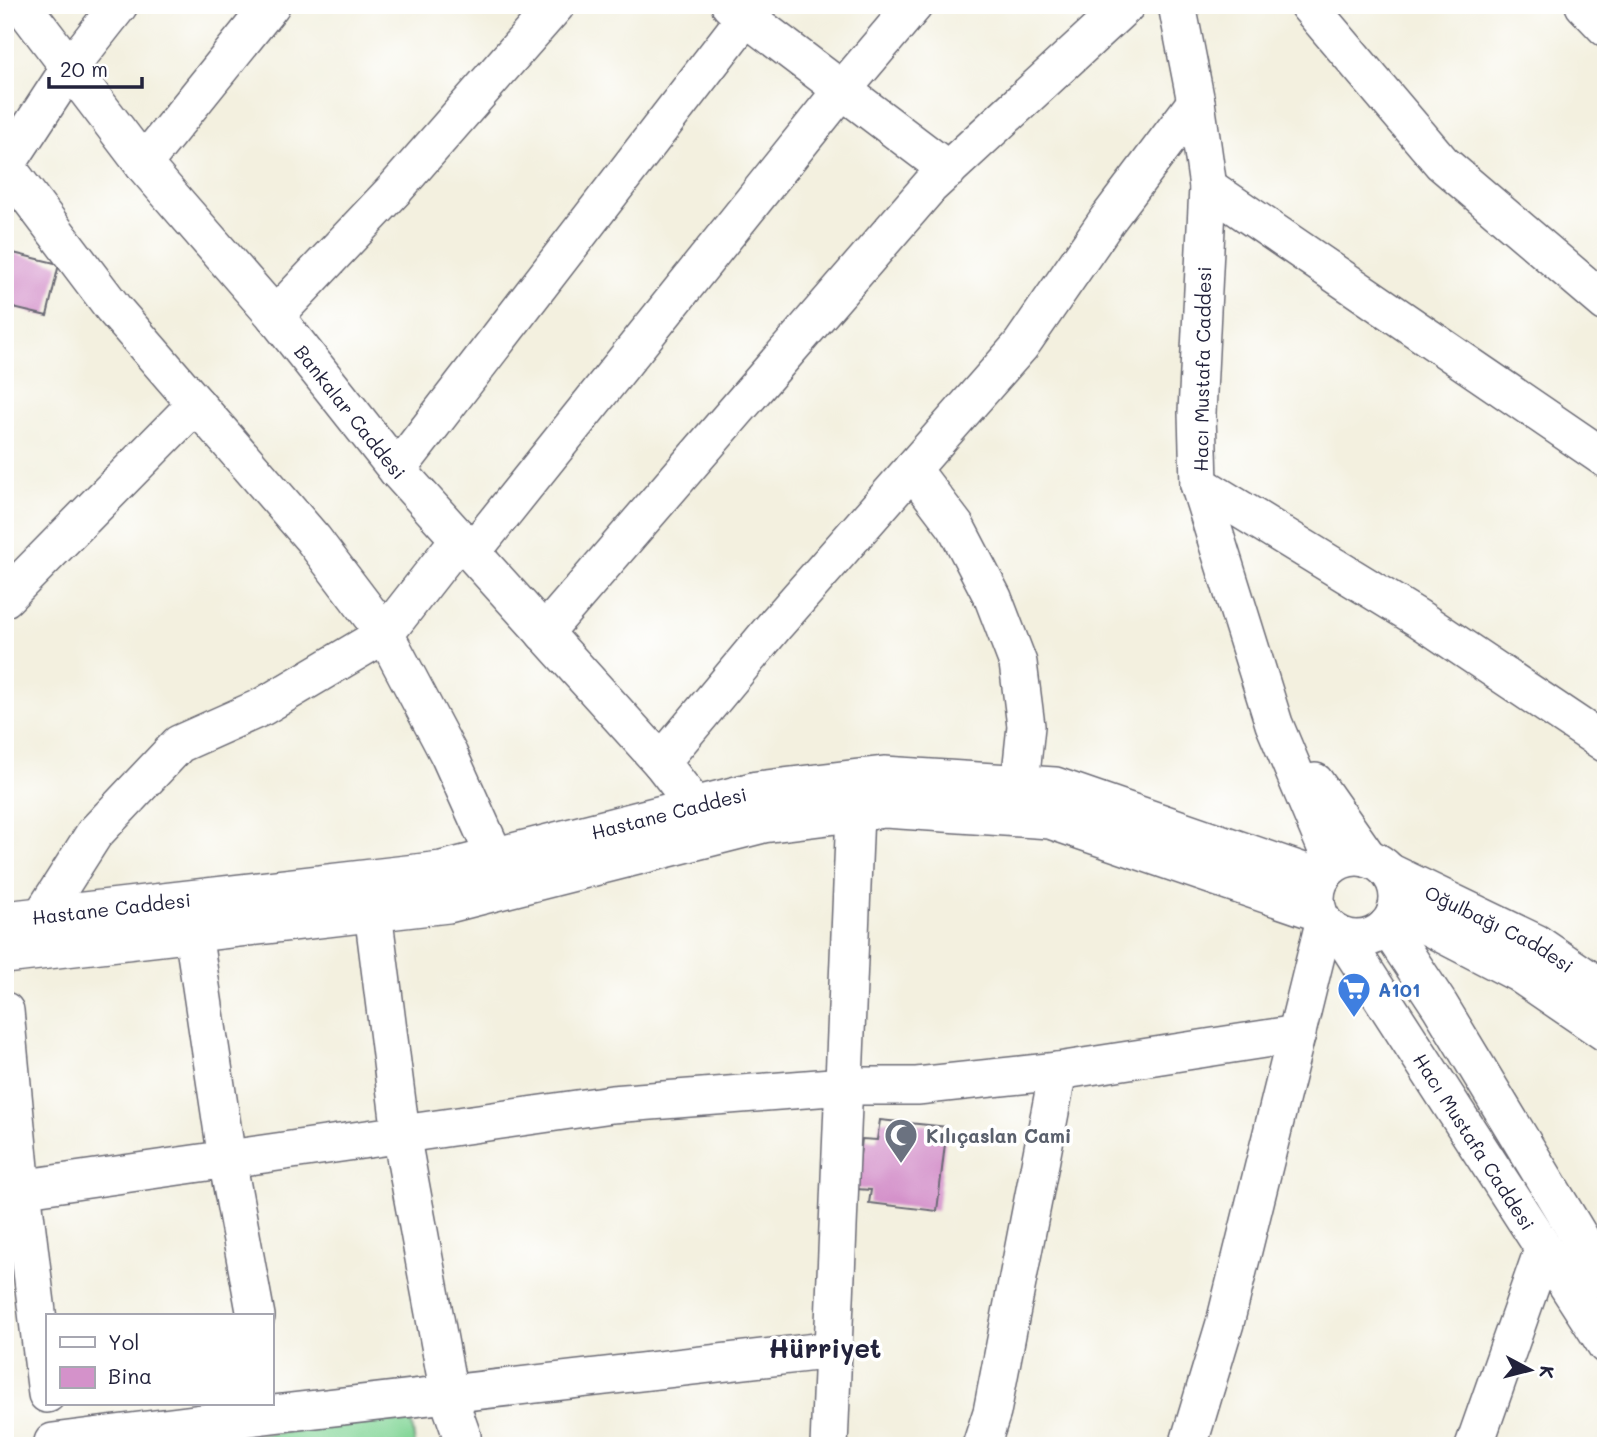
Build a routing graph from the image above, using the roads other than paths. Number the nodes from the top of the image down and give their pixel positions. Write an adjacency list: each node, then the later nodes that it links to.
1 (22, 5): 12 (street, Bankalar Caddesi)
2 (119, 5): 12 (street)
3 (271, 5): 15 (street)
4 (556, 5): 20 (street)
5 (914, 5): 13 (street)
6 (1126, 5): 17 (street)
7 (1177, 5): 14 (street, Hacı Mustafa Caddesi)
8 (1308, 5): 19 (street)
9 (1584, 5): 11 (street)
10 (744, 9): 13 (street); 24 (street)
11 (1606, 29)
12 (71, 66): 15 (street, Bankalar Caddesi); 16 (street)
13 (842, 90): 17 (street); 26 (street)
14 (1196, 102): 18 (street, Hacı Mustafa Caddesi); 23 (street)
15 (143, 164): 20 (street, Bankalar Caddesi)
16 (5, 166): 21 (street)
17 (948, 170): 28 (street)
18 (1208, 187): 22 (street); 25 (street, Hacı Mustafa Caddesi)
19 (1606, 303)
20 (275, 316): 24 (street, Bankalar Caddesi)
21 (196, 404): 27 (street); 29 (street)
22 (1606, 459)
23 (912, 469): 32 (street); 33 (street)
24 (397, 470): 26 (street, Bankalar Caddesi)
25 (1199, 484): 30 (street, Hacı Mustafa Caddesi); 31 (street)
26 (466, 545): 28 (street, Bankalar Caddesi); 29 (street)
27 (5, 598)
28 (544, 633): 32 (street, Bankalar Caddesi)
29 (385, 634): 36 (street); 40 (street)
30 (1275, 724): 37 (street); 38 (street, Hacı Mustafa Caddesi)
31 (1606, 744)
32 (661, 762): 34 (street, Bankalar Caddesi)
33 (1020, 783): 34 (street, Hastane Caddesi); 38 (street, Hastane Caddesi)
34 (695, 806): 36 (street, Hastane Caddesi)
35 (855, 813): 38 (street, Hastane Caddesi); 39 (street, Hastane Caddesi); 50 (street)
36 (495, 857): 40 (street, Hastane Caddesi)
37 (1379, 865): 38 (street); 41 (street); 45 (street, Oğulbağı Caddesi)
38 (1328, 903): 41 (street); 48 (street); 54 (street, Hacı Mustafa Caddesi)
39 (373, 912): 43 (street, Hastane Caddesi); 51 (street)
40 (43, 914): 42 (street, Hastane Caddesi)
41 (1391, 918): 47 (street, Oğulbağı Caddesi); 55 (street, Hacı Mustafa Caddesi)
42 (5, 920)
43 (193, 933): 44 (street, Hastane Caddesi); 52 (street)
44 (5, 955)
45 (1606, 991)
46 (5, 1011): 53 (street)
47 (1606, 1033)
48 (1297, 1034): 49 (street); 68 (street)
49 (1058, 1071): 50 (street); 67 (street)
50 (844, 1086): 51 (street); 58 (street)
51 (401, 1134): 52 (street); 60 (street)
52 (227, 1159): 53 (street); 56 (street)
53 (14, 1190): 59 (street)
54 (1543, 1250): 57 (street, Hacı Mustafa Caddesi); 69 (street)
55 (1606, 1281)
56 (256, 1314)
57 (1606, 1345)
58 (833, 1350): 60 (street); 66 (street)
59 (46, 1388)
60 (450, 1400): 62 (street); 64 (street); 65 (street)
61 (48, 1406): 63 (street)
62 (272, 1408): 63 (street)
63 (53, 1444)
64 (447, 1446)
65 (463, 1446)
66 (829, 1446)
67 (981, 1446)
68 (1188, 1446)
69 (1474, 1446)

